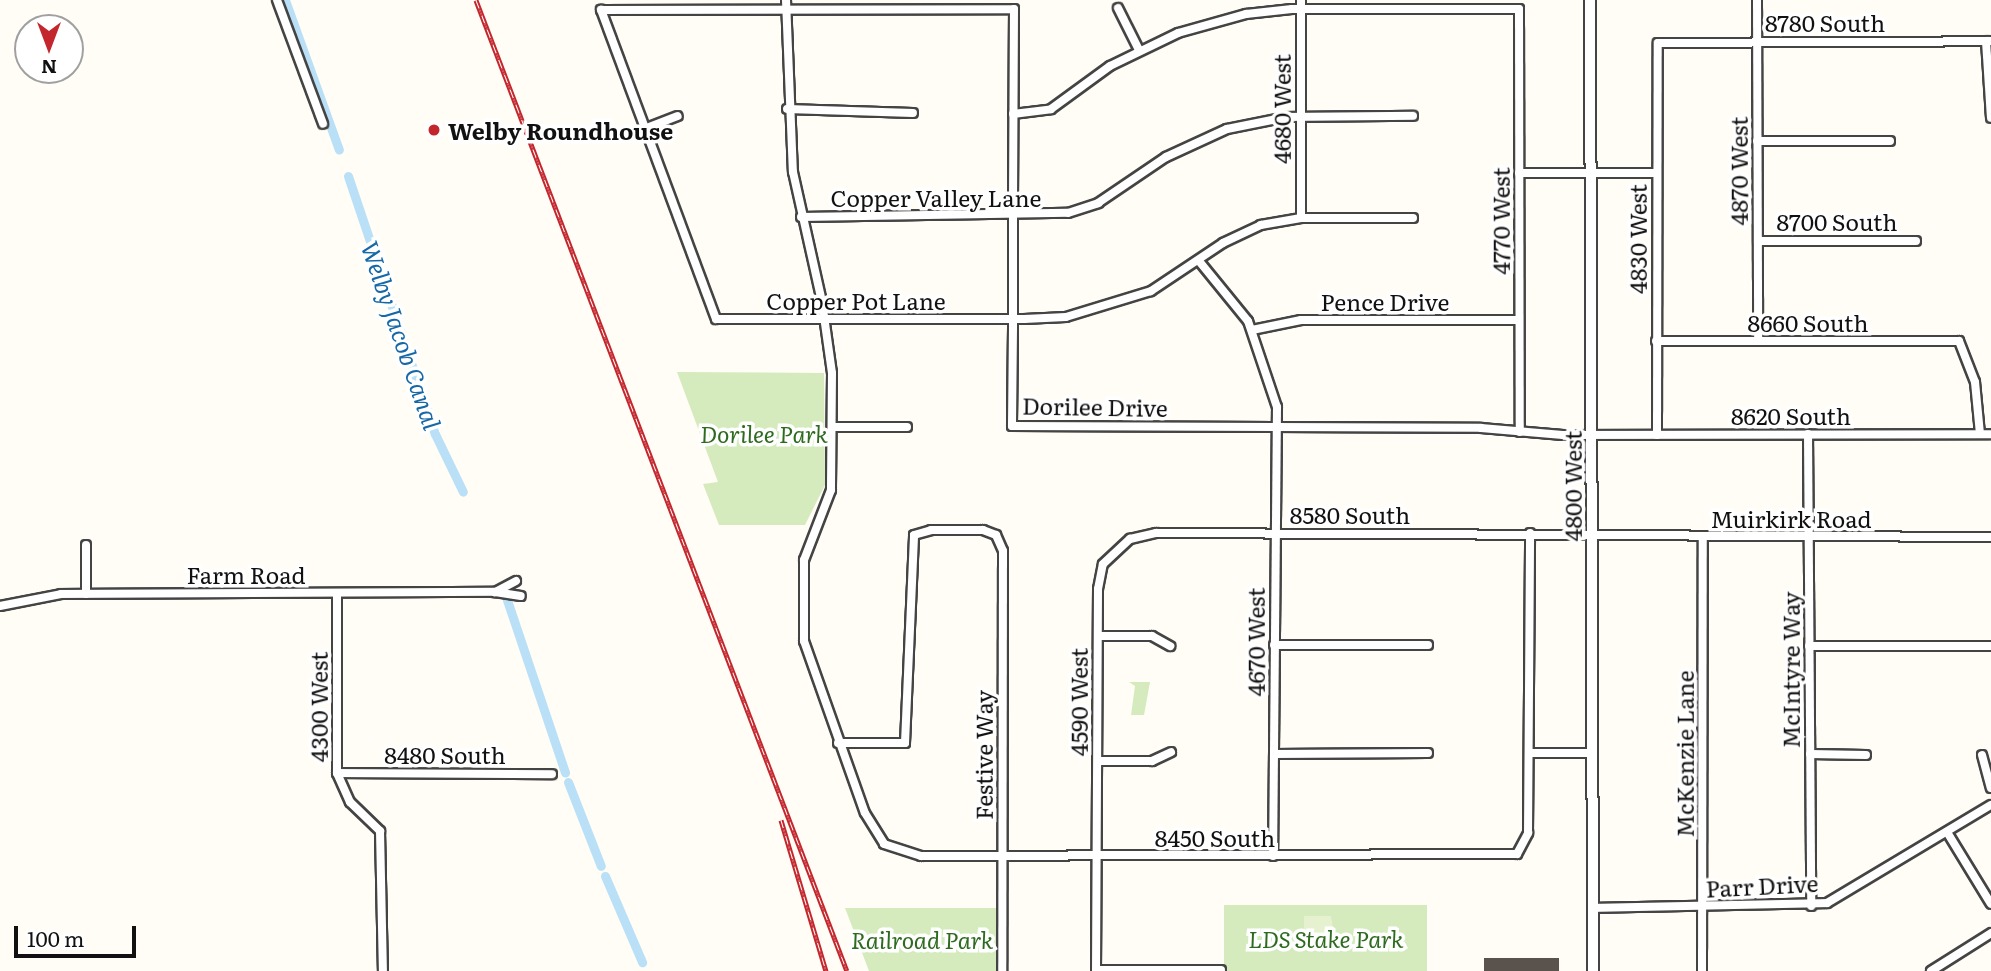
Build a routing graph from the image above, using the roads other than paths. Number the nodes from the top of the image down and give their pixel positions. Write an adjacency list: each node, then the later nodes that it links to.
1 (277, 0): 18 (street)
2 (1590, 0): 23 (street, 4800 West)
3 (1757, 0): 7 (street, 4870 West)
4 (786, 4): 11 (street); 13 (street, Dorilee Drive); 19 (street, Copper Pot Lane)
5 (1301, 4): 10 (street); 16 (street, 4680 West); 22 (street, 4770 West)
6 (1118, 8): 10 (street)
7 (1757, 41): 8 (street, 8780 South); 9 (street, 8780 South); 20 (street, 4870 West)
8 (1988, 41): 17 (street)
9 (1658, 43): 24 (street, 4830 West)
10 (1139, 50): 13 (street)
11 (787, 108): 12 (street); 25 (street)
12 (913, 113)
13 (1013, 114): 26 (street, Dorilee Drive)
14 (678, 116): 19 (street)
15 (1413, 116): 16 (street, Copper Valley Lane)
16 (1300, 117): 26 (street, Copper Valley Lane); 27 (street, 4680 West)
17 (1991, 118)
18 (323, 124)
19 (644, 129): 32 (street, Copper Pot Lane)
20 (1757, 141): 21 (street); 29 (street, 4870 West)
21 (1891, 141)
22 (1519, 173): 23 (street); 34 (street, 4770 West)
23 (1591, 173): 24 (street); 45 (street, 4800 West)
24 (1656, 173): 36 (street, 4830 West)
25 (801, 217): 26 (street, Copper Valley Lane); 32 (street)
26 (1013, 217): 33 (street, Dorilee Drive)
27 (1301, 218): 28 (street, Copper Pot Lane); 31 (street, Copper Pot Lane)
28 (1413, 218)
29 (1758, 241): 30 (street, 8700 South); 37 (street, 4870 West)
30 (1916, 241)
31 (1199, 261): 33 (street, Copper Pot Lane); 35 (street, 4670 West)
32 (825, 319): 33 (street, Copper Pot Lane); 38 (street)
33 (1013, 319): 40 (street, Dorilee Drive)
34 (1519, 320): 35 (street, Pence Drive); 41 (street, 4770 West)
35 (1252, 330): 40 (street, 4670 West)
36 (1656, 341): 37 (street, 8660 South); 46 (street, 4830 West)
37 (1758, 341): 43 (street, 8660 South)
38 (832, 427): 39 (street); 67 (street)
39 (907, 427)
40 (1278, 427): 41 (street, Dorilee Drive); 47 (street, 4670 West)
41 (1520, 432): 45 (street, Dorilee Drive)
42 (1808, 434): 43 (street, 8620 South); 46 (street, 8620 South); 51 (street, McIntyre Way)
43 (1980, 434): 44 (street, 8620 South)
44 (1991, 434)
45 (1591, 435): 46 (street, 8620 South); 49 (street, 4800 West)
46 (1657, 435)
47 (1279, 533): 48 (street, 8580 South); 54 (street, 8580 South); 62 (street, 4670 West)
48 (1530, 533): 49 (street, 8580 South); 70 (street)
49 (1591, 537): 50 (street, Muirkirk Road); 71 (street, 4800 West)
50 (1703, 537): 51 (street, Muirkirk Road); 88 (street, McKenzie Lane)
51 (1809, 537): 52 (street, Muirkirk Road); 65 (street, McIntyre Way)
52 (1991, 537)
53 (86, 545): 58 (street)
54 (1113, 550): 61 (street, 4590 West)
55 (516, 581): 56 (street)
56 (494, 592): 57 (street, Farm Road); 59 (street, Farm Road)
57 (337, 593): 58 (street, Farm Road); 77 (street, 4300 West)
58 (86, 594): 60 (street, Farm Road)
59 (521, 596)
60 (0, 606)
61 (1098, 636): 64 (street); 76 (street, 4590 West)
62 (1274, 645): 63 (street); 72 (street, 4670 West)
63 (1427, 645)
64 (1170, 646)
65 (1810, 646): 66 (street); 73 (street, McIntyre Way)
66 (1991, 646)
67 (838, 743): 82 (street, 8450 South); 82 (street, Festive Way)
68 (1171, 752): 76 (street)
69 (1428, 753): 72 (street)
70 (1531, 753): 71 (street); 84 (street, 8450 South)
71 (1592, 753): 87 (street, 4800 West)
72 (1274, 754): 84 (street, 4670 West)
73 (1810, 754): 74 (street); 86 (street, McIntyre Way)
74 (1866, 755)
75 (1982, 755): 79 (street)
76 (1098, 761): 83 (street, 4590 West)
77 (337, 773): 78 (street, 8480 South); 91 (street, 4300 West)
78 (552, 774)
79 (1991, 788)
80 (1991, 806): 81 (street, Parr Drive)
81 (1947, 832): 85 (street); 86 (street, Parr Drive)
82 (1003, 856): 83 (street, 8450 South); 92 (street, Festive Way)
83 (1098, 856): 84 (street, 8450 South); 93 (street, 4590 West)
84 (1273, 856)
85 (1991, 904)
86 (1811, 906): 88 (street, Parr Drive)
87 (1593, 908): 88 (street, Parr Drive); 95 (street, 4800 West)
88 (1704, 908): 96 (street, McKenzie Lane)
89 (1991, 933): 97 (street)
90 (1221, 970): 94 (street)
91 (383, 971)
92 (1002, 971)
93 (1096, 971): 94 (street)
94 (1182, 971)
95 (1593, 971)
96 (1702, 971)
97 (1931, 971)

